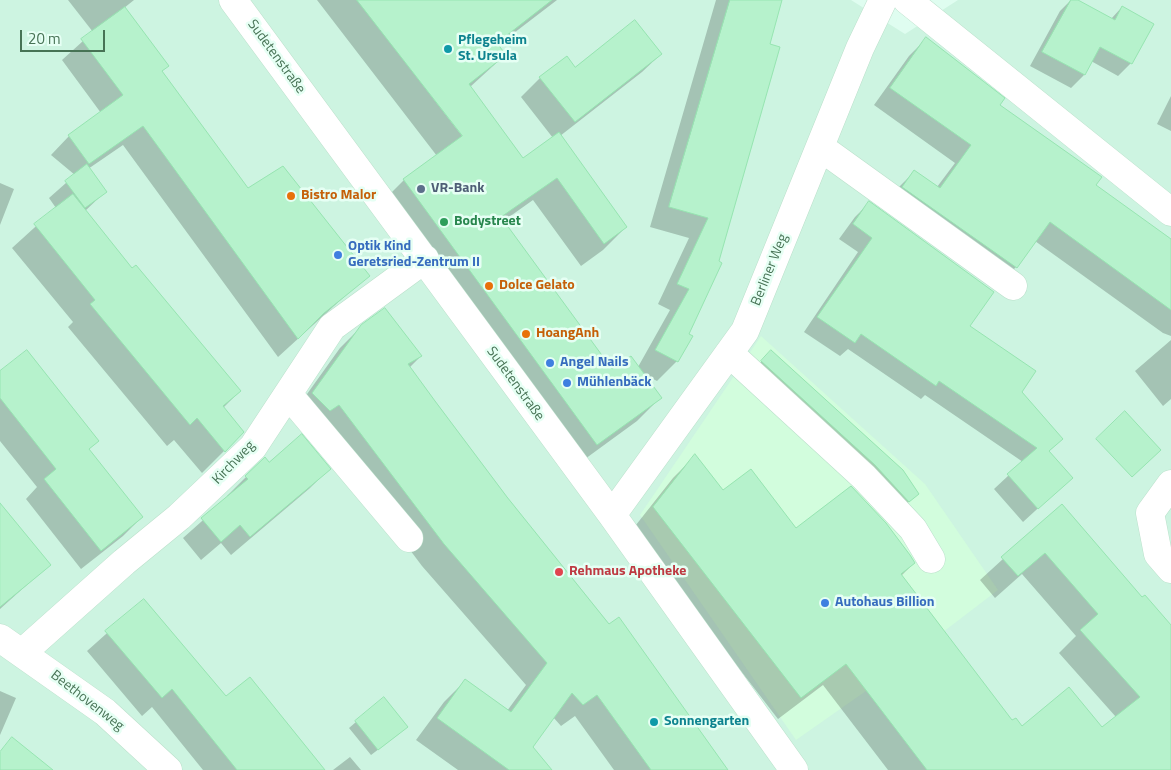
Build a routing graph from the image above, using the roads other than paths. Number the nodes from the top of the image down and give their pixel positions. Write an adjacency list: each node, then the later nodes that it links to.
1 (233, 0): 6 (street, Sudetenstraße)
2 (883, 0): 4 (street, Berliner Weg)
3 (907, 0): 5 (street)
4 (820, 147): 7 (street); 8 (street, Berliner Weg)
5 (1171, 212)
6 (425, 259): 9 (street, Kirchweg); 11 (street, Sudetenstraße)
7 (1013, 286)
8 (729, 353): 11 (street, Berliner Weg); 13 (street)
9 (288, 394): 12 (street); 16 (street, Kirchweg)
10 (1171, 484): 14 (street)
11 (612, 515): 18 (street, Sudetenstraße)
12 (409, 538)
13 (931, 559)
14 (1171, 569)
15 (0, 638): 16 (street, Beethovenweg)
16 (23, 652): 17 (street, Beethovenweg)
17 (168, 770)
18 (794, 770)

